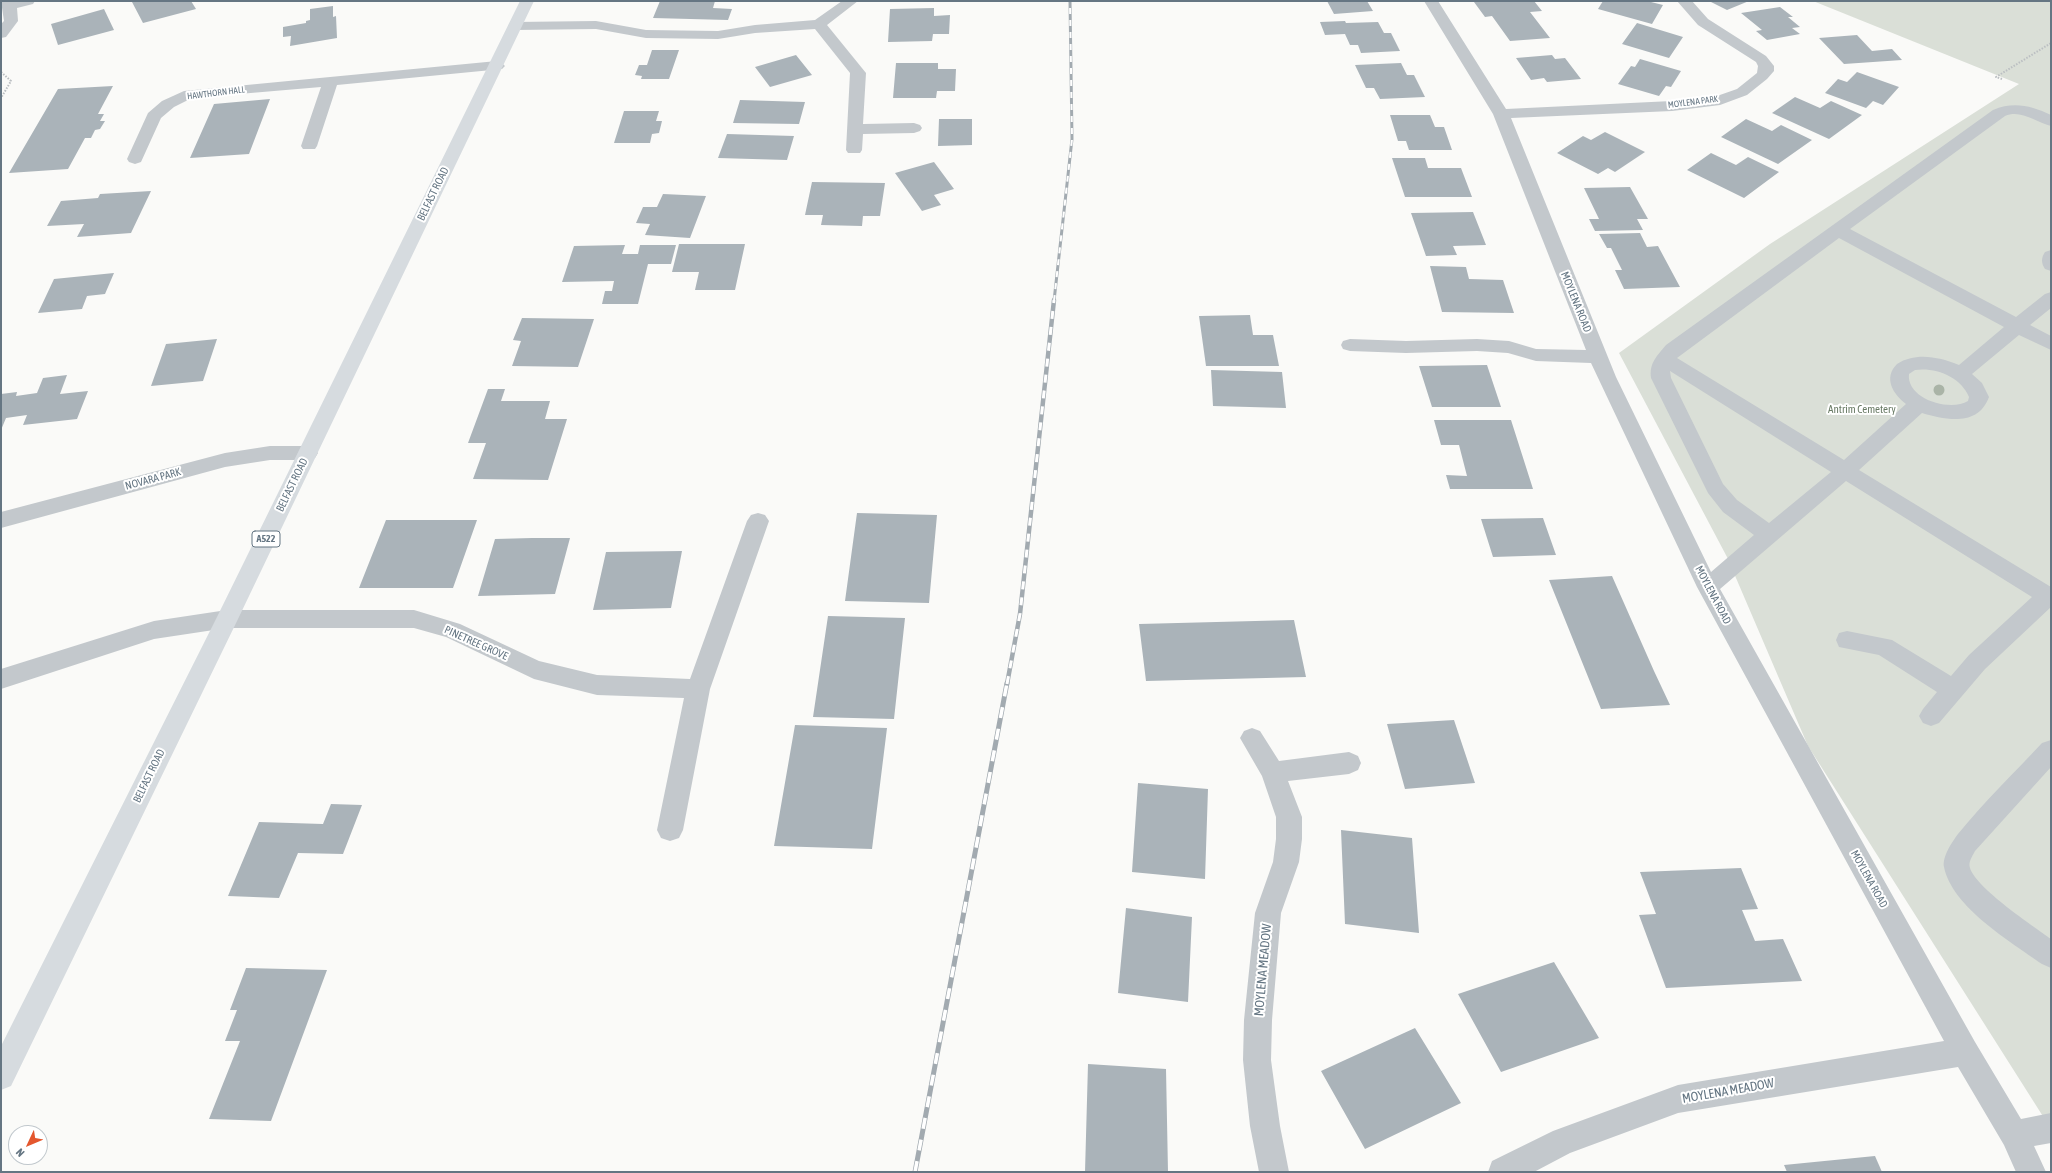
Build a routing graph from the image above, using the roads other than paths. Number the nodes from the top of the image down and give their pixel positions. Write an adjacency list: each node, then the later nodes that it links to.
1 (28, 1): 6 (street)
2 (527, 1): 8 (main road, BELFAST ROAD / A522)
3 (851, 1): 7 (street)
4 (1431, 1): 12 (street, MOYLENA ROAD)
5 (1684, 1): 12 (street, MOYLENA PARK)
6 (8, 3): 9 (street)
7 (819, 24): 8 (street); 15 (street)
8 (515, 26): 10 (main road, BELFAST ROAD / A522)
9 (1, 34)
10 (497, 66): 11 (street, HAWTHORN HALL); 30 (main road, BELFAST ROAD / A522)
11 (331, 81): 16 (street); 18 (street, HAWTHORN HALL)
12 (1501, 114): 26 (street, MOYLENA ROAD)
13 (2051, 121): 19 (street)
14 (914, 128): 15 (street)
15 (854, 129): 17 (street)
16 (309, 146)
17 (854, 150)
18 (135, 159)
19 (1838, 230): 23 (street); 27 (street)
20 (2051, 256): 21 (street)
21 (2051, 265)
22 (2051, 298): 23 (street)
23 (2017, 326): 24 (street); 28 (street)
24 (2051, 344)
25 (1350, 345): 26 (street)
26 (1598, 357): 35 (street, MOYLENA ROAD)
27 (1664, 359): 31 (street); 34 (street)
28 (1960, 374): 29 (street); 29 (street)
29 (1919, 404): 31 (street)
30 (308, 454): 32 (street, NOVARA PARK); 37 (main road, BELFAST ROAD / A522)
31 (1846, 470): 34 (street); 36 (street)
32 (1, 520)
33 (758, 521): 40 (street)
34 (1769, 535): 35 (street)
35 (1708, 587): 49 (street, MOYLENA ROAD)
36 (2049, 597): 41 (street)
37 (227, 619): 39 (street, PINETREE GROVE); 40 (street, PINETREE GROVE); 50 (main road, BELFAST ROAD / A522)
38 (1847, 640): 41 (street)
39 (1, 679)
40 (698, 689): 47 (street)
41 (1953, 690): 42 (street)
42 (1932, 716)
43 (1252, 738): 46 (street, MOYLENA MEADOW)
44 (2051, 750): 48 (street)
45 (1349, 763): 46 (street)
46 (1273, 772): 53 (street, MOYLENA MEADOW)
47 (670, 830)
48 (2051, 955)
49 (1965, 1052): 52 (street, MOYLENA ROAD); 54 (street, MOYLENA MEADOW)
50 (1, 1076)
51 (2051, 1128): 52 (street)
52 (2014, 1135): 55 (street, MOYLENA ROAD)
53 (1274, 1172)
54 (1503, 1172)
55 (2031, 1172)

